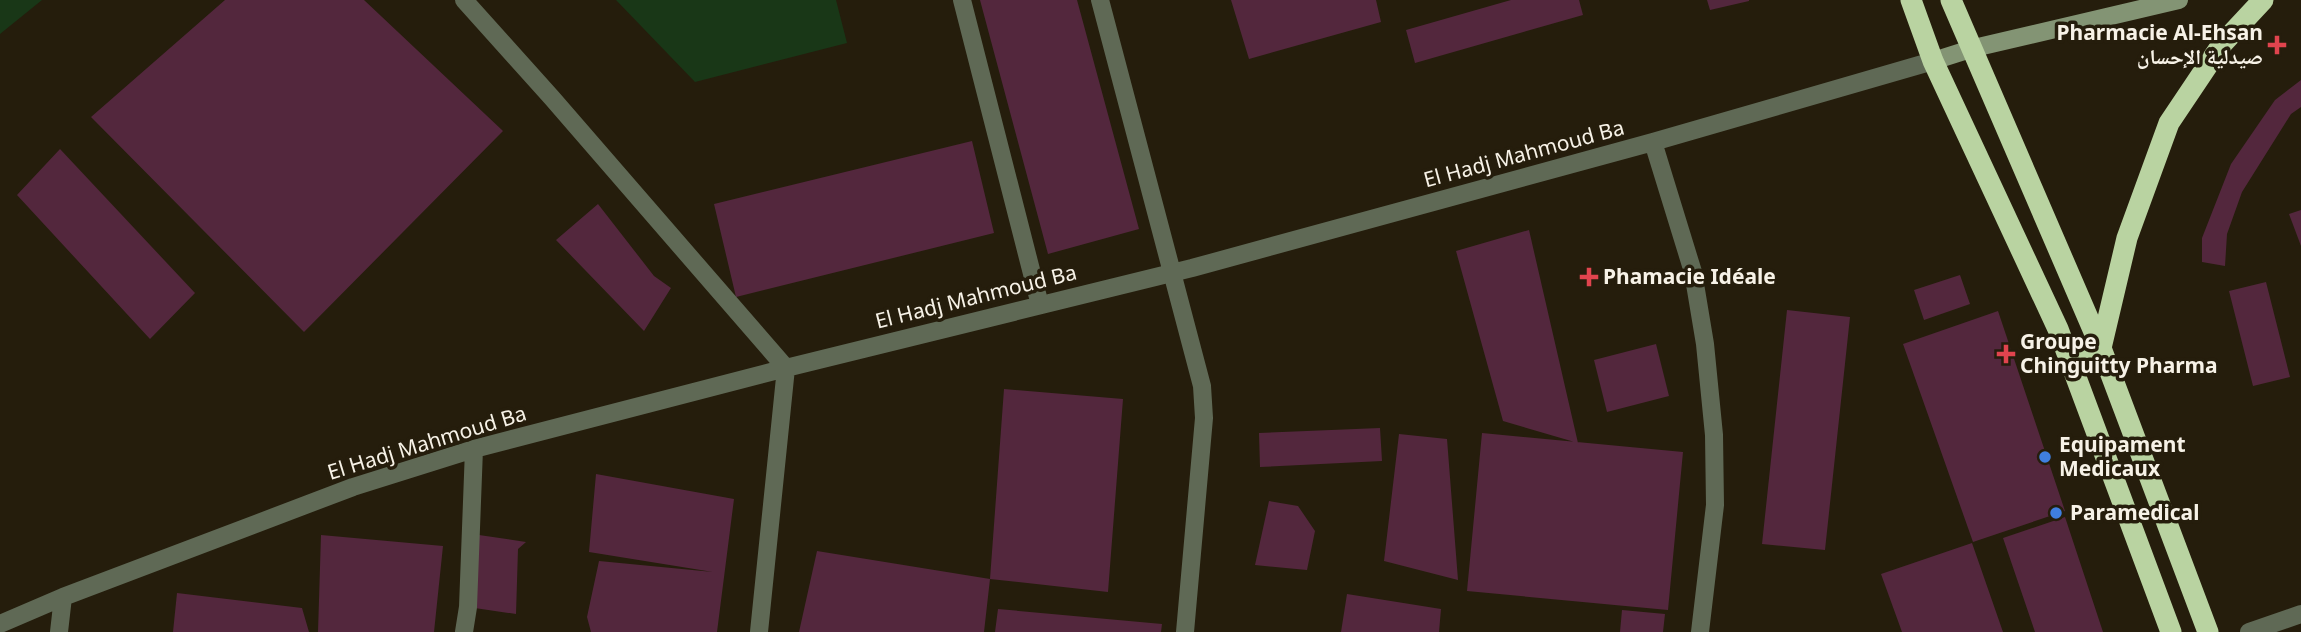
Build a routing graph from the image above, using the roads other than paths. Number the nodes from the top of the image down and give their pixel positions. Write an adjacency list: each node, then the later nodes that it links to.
1 (464, 0): 15 (street)
2 (961, 0): 12 (street)
3 (1100, 0): 11 (street)
4 (1911, 0): 9 (highway)
5 (1951, 0): 8 (highway)
6 (2179, 0): 8 (street, El Hadj Mahmoud Ba)
7 (2263, 0): 13 (highway)
8 (1974, 48): 9 (street, El Hadj Mahmoud Ba); 13 (highway)
9 (1933, 61): 10 (street, El Hadj Mahmoud Ba); 14 (highway)
10 (1653, 142): 11 (street, El Hadj Mahmoud Ba); 24 (street)
11 (1171, 273): 12 (street, El Hadj Mahmoud Ba); 23 (street)
12 (1040, 305): 15 (street, El Hadj Mahmoud Ba)
13 (2101, 348): 14 (highway); 26 (highway)
14 (2070, 361): 25 (highway)
15 (786, 368): 16 (street, El Hadj Mahmoud Ba); 22 (street)
16 (474, 449): 17 (street, El Hadj Mahmoud Ba); 21 (street)
17 (63, 597): 19 (street, El Hadj Mahmoud Ba); 20 (street)
18 (2301, 614): 27 (street)
19 (0, 624)
20 (59, 632)
21 (464, 632)
22 (758, 632)
23 (1185, 632)
24 (1700, 632)
25 (2171, 632)
26 (2208, 632)
27 (2249, 632)

